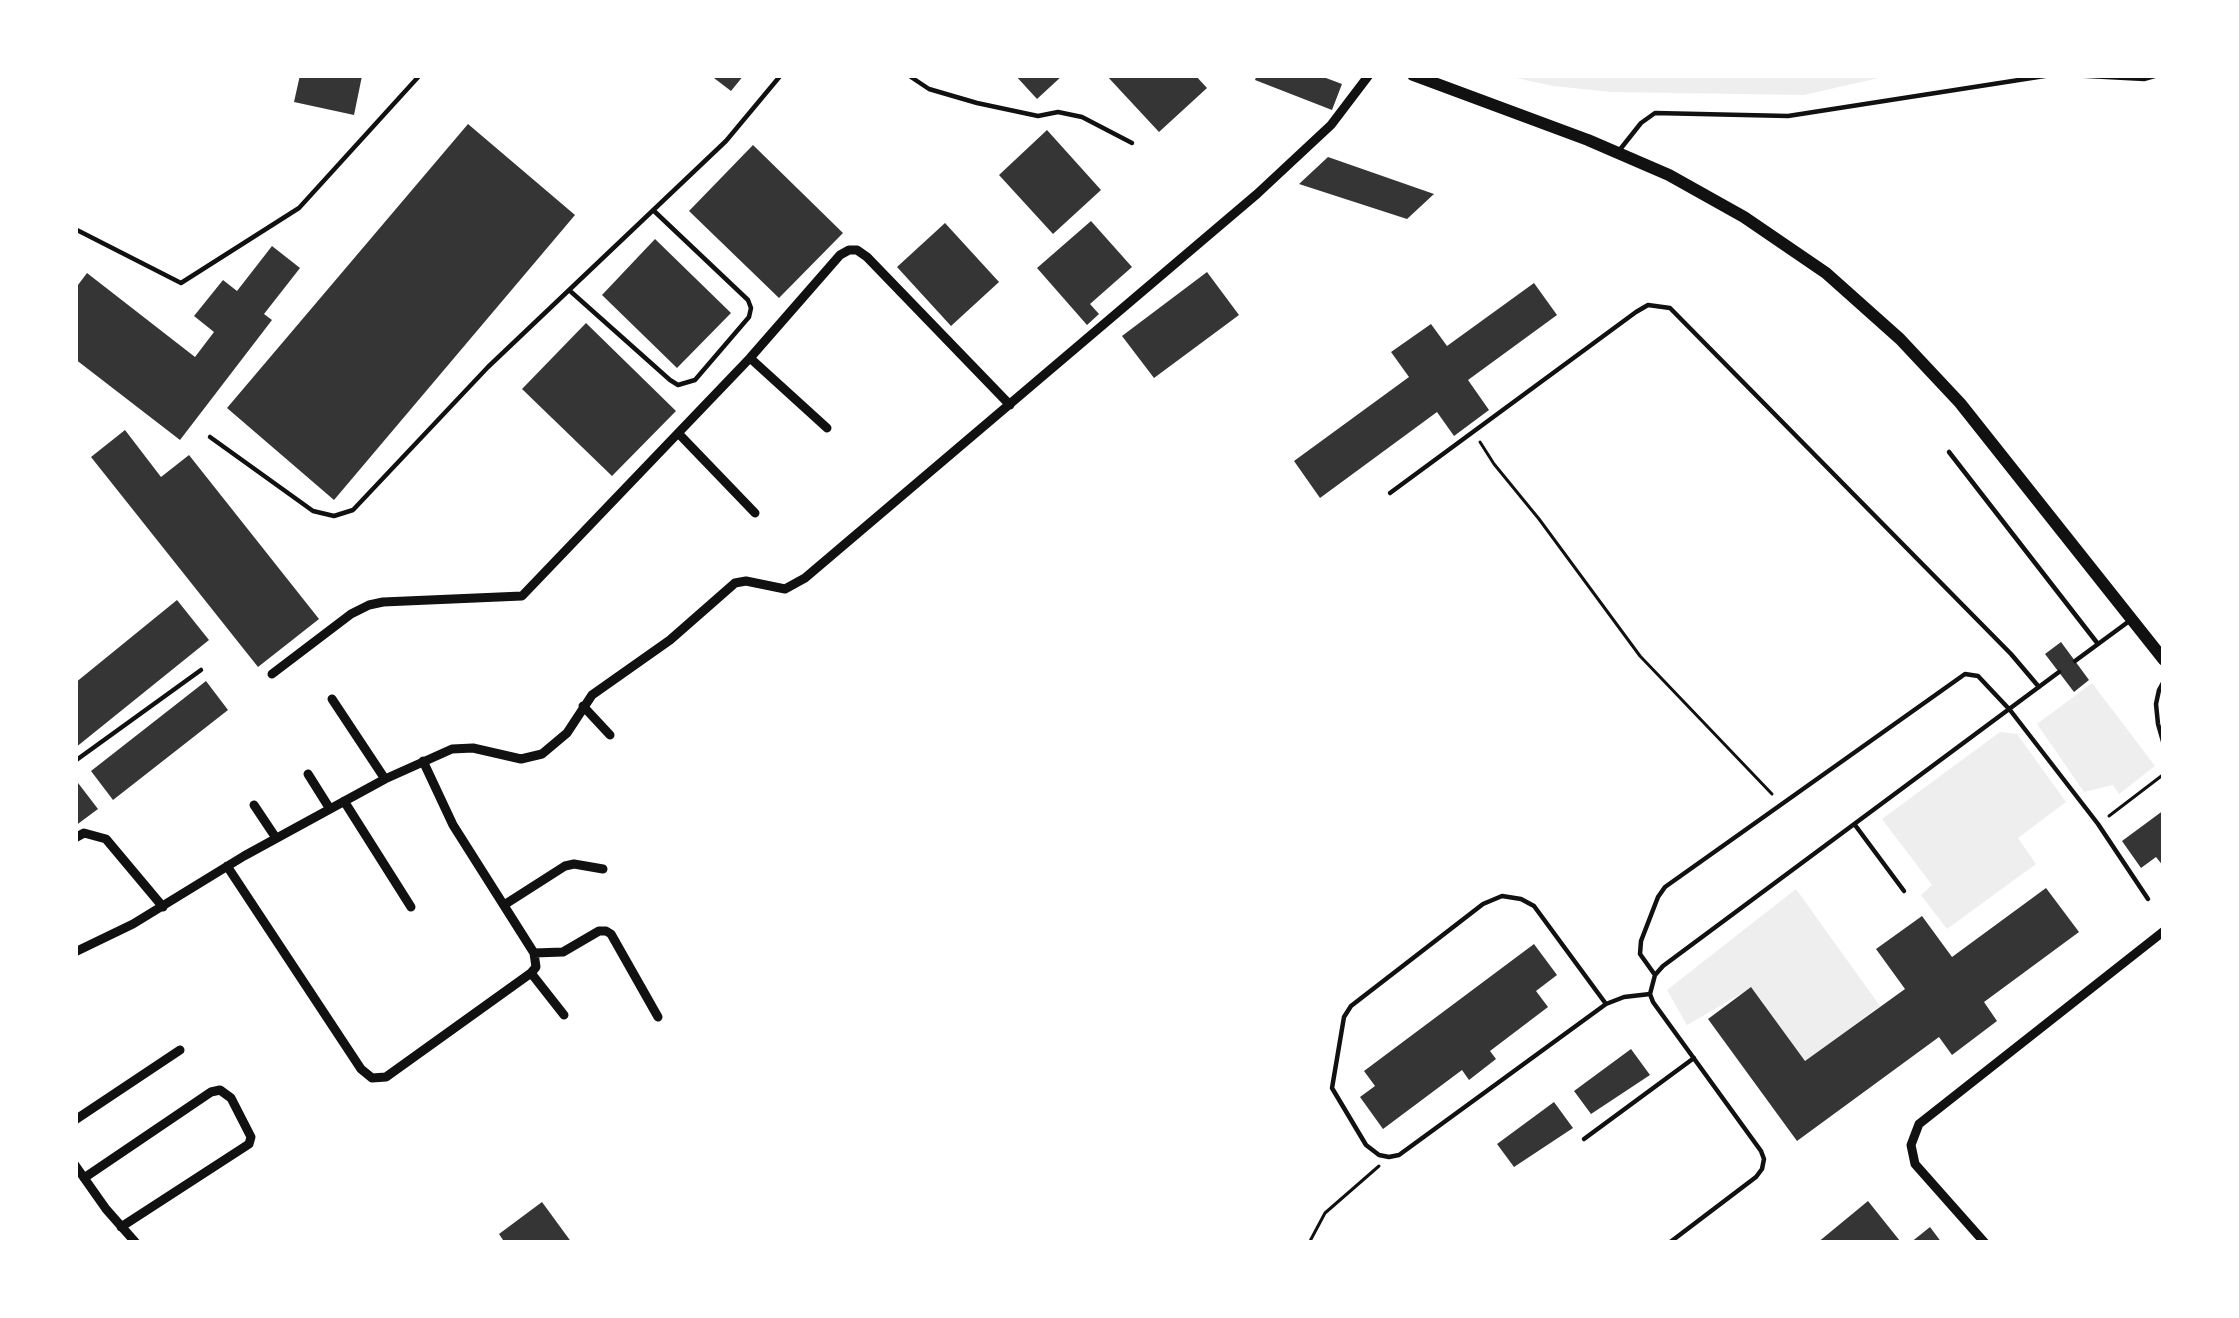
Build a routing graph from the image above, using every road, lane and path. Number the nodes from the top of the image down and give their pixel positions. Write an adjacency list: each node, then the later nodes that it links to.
1 (406, 75): 10 (lane)
2 (781, 75): 13 (lane)
3 (908, 75): 11 (lane)
4 (1369, 75): 17 (street)
5 (1413, 75): 12 (main road)
6 (2051, 75): 12 (lane)
7 (2069, 75): 9 (lane)
8 (2158, 75): 9 (lane)
9 (2106, 76)
10 (417, 77): 14 (lane)
11 (1132, 142)
12 (1618, 152): 25 (main road)
13 (653, 210): 15 (lane); 15 (lane)
14 (75, 229)
15 (569, 290): 21 (lane)
16 (750, 358): 17 (street); 18 (street); 20 (street)
17 (1010, 405): 35 (street)
18 (827, 428)
19 (1473, 431): 23 (lane); 33 (lane); 45 (path)
20 (679, 434): 24 (street); 31 (street)
21 (210, 437)
22 (1949, 452): 26 (lane)
23 (1390, 493)
24 (755, 513)
25 (2132, 619): 26 (lane); 27 (main road)
26 (2098, 644): 28 (lane)
27 (2164, 660)
28 (2075, 661)
29 (201, 670): 39 (lane)
30 (2060, 672): 33 (lane)
31 (272, 674)
32 (2164, 681): 38 (lane)
33 (2039, 687): 36 (lane)
34 (332, 699): 43 (street)
35 (583, 706): 37 (street); 40 (street)
36 (2010, 710): 45 (lane); 48 (lane); 49 (lane)
37 (610, 735)
38 (2164, 745)
39 (75, 761)
40 (423, 761): 43 (street); 56 (street)
41 (2164, 773): 48 (path)
42 (308, 774): 47 (street)
43 (385, 779): 44 (street)
44 (344, 802): 47 (street); 58 (street)
45 (1782, 804): 63 (lane)
46 (254, 805): 51 (street)
47 (331, 809): 51 (street)
48 (2098, 824): 55 (lane)
49 (1855, 825): 54 (lane); 63 (lane)
50 (75, 838): 57 (street)
51 (276, 838): 52 (street)
52 (227, 866): 57 (street); 62 (street)
53 (603, 869): 56 (street)
54 (1904, 891)
55 (2147, 898)
56 (504, 905): 61 (street)
57 (163, 907): 60 (street)
58 (410, 907)
59 (2164, 931): 79 (street)
60 (75, 952)
61 (534, 953): 62 (street); 67 (street)
62 (531, 973): 66 (street)
63 (1655, 975): 64 (lane)
64 (1650, 994): 65 (lane); 69 (lane)
65 (1606, 1004): 72 (lane); 72 (lane)
66 (564, 1015)
67 (658, 1017)
68 (180, 1050): 70 (street)
69 (1694, 1058): 71 (lane); 78 (lane)
70 (75, 1120)
71 (1584, 1139)
72 (1389, 1157): 77 (path)
73 (75, 1165): 74 (street)
74 (84, 1178): 75 (street); 75 (street)
75 (121, 1227): 76 (street)
76 (136, 1243)
77 (1310, 1243)
78 (1669, 1243)
79 (1985, 1243)

